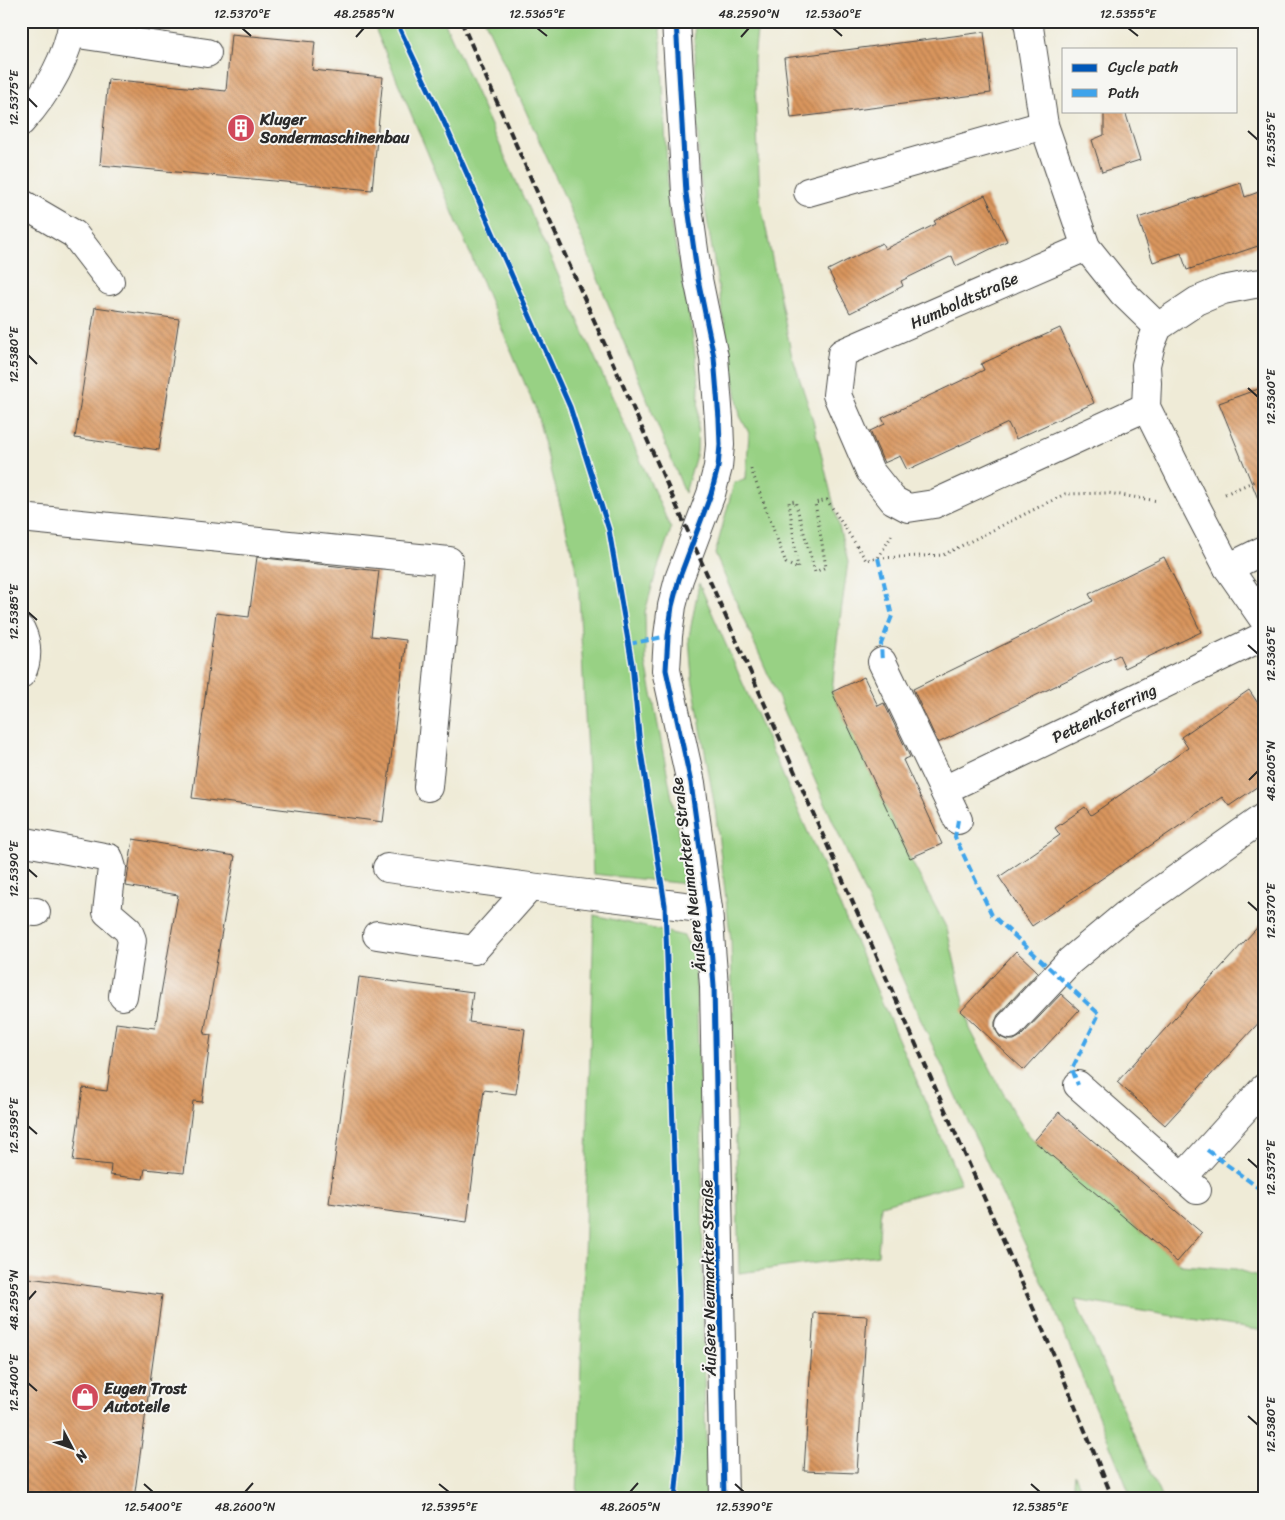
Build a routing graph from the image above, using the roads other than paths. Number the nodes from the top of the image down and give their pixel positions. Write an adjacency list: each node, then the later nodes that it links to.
1 (676, 21): 29 (street, Äußere Neumarkter Straße)
2 (1028, 21): 6 (street)
3 (72, 27): 4 (street); 5 (street)
4 (207, 53)
5 (21, 122)
6 (1044, 125): 7 (street); 9 (street)
7 (808, 192)
8 (21, 203): 10 (street)
9 (1086, 247): 12 (street); 13 (street, Humboldtstraße)
10 (110, 281)
11 (1264, 283): 12 (street)
12 (1158, 328): 13 (street)
13 (1146, 407): 16 (street)
14 (21, 518): 22 (street)
15 (1264, 550): 16 (street)
16 (1228, 568): 17 (street)
17 (1264, 620)
18 (21, 630): 21 (street)
19 (1264, 636): 23 (street, Pettenkoferring)
20 (882, 662): 23 (street)
21 (21, 674)
22 (428, 787)
23 (944, 790): 25 (street)
24 (1264, 817): 32 (street)
25 (958, 820)
26 (21, 841): 31 (street)
27 (387, 868): 28 (street)
28 (530, 887): 29 (street); 30 (street)
29 (708, 909): 35 (street, Äußere Neumarkter Straße)
30 (377, 935)
31 (123, 996)
32 (1010, 1025)
33 (1078, 1085): 34 (street)
34 (1264, 1088)
35 (724, 1499)

